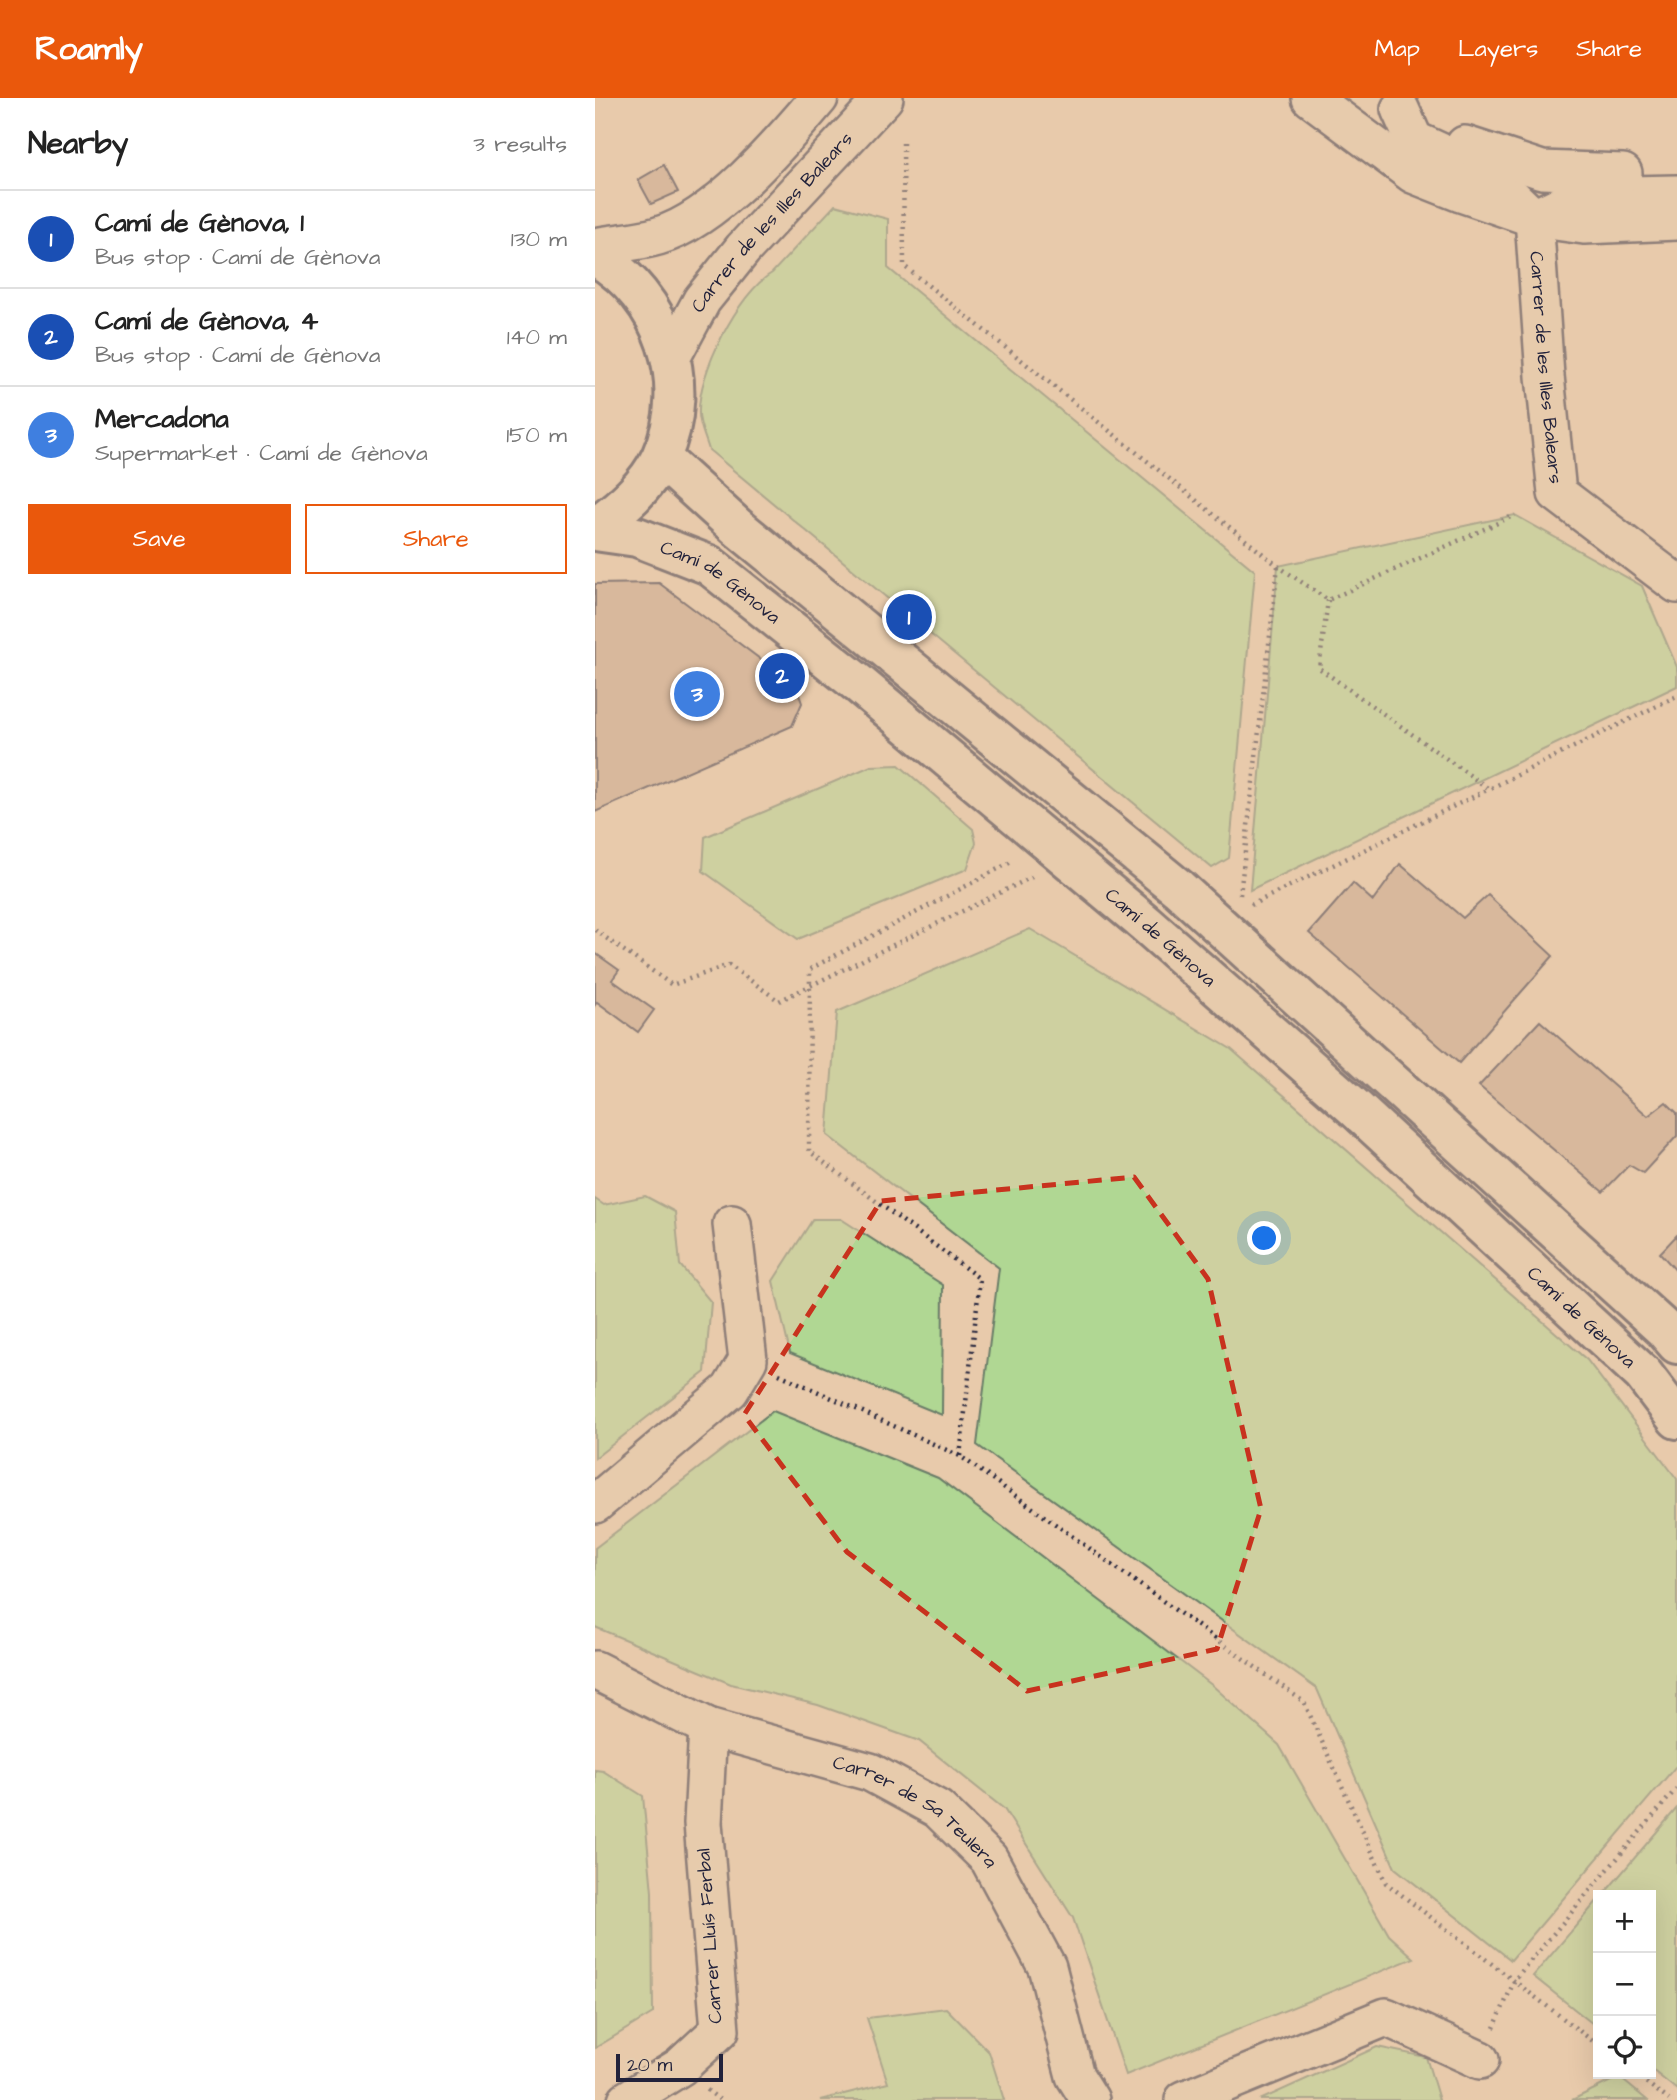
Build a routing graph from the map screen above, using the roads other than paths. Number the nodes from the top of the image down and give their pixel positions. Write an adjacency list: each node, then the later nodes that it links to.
1 (818, 98): 9 (street)
2 (884, 98): 11 (street, Carrer de les Illes Balears)
3 (1311, 98): 7 (street)
4 (1393, 104): 5 (street); 7 (street)
5 (1677, 176)
6 (1677, 194): 7 (street)
7 (1534, 218): 8 (street); 14 (street, Carrer de les Illes Balears)
8 (1677, 221)
9 (595, 247)
10 (595, 256): 11 (street)
11 (672, 356): 12 (street)
12 (661, 458): 13 (street); 16 (street)
13 (595, 529): 17 (street, Camí de Gènova)
14 (1677, 584)
15 (732, 1224): 18 (street)
16 (1677, 1344)
17 (1677, 1419)
18 (595, 1504)
19 (595, 1670): 20 (street, Carrer de Sa Teulera)
20 (708, 1727): 22 (street, Carrer Lluís Ferbal); 23 (street, Carrer de Sa Teulera)
21 (1480, 2060): 24 (street)
22 (627, 2100)
23 (1090, 2100)
24 (1184, 2100)

